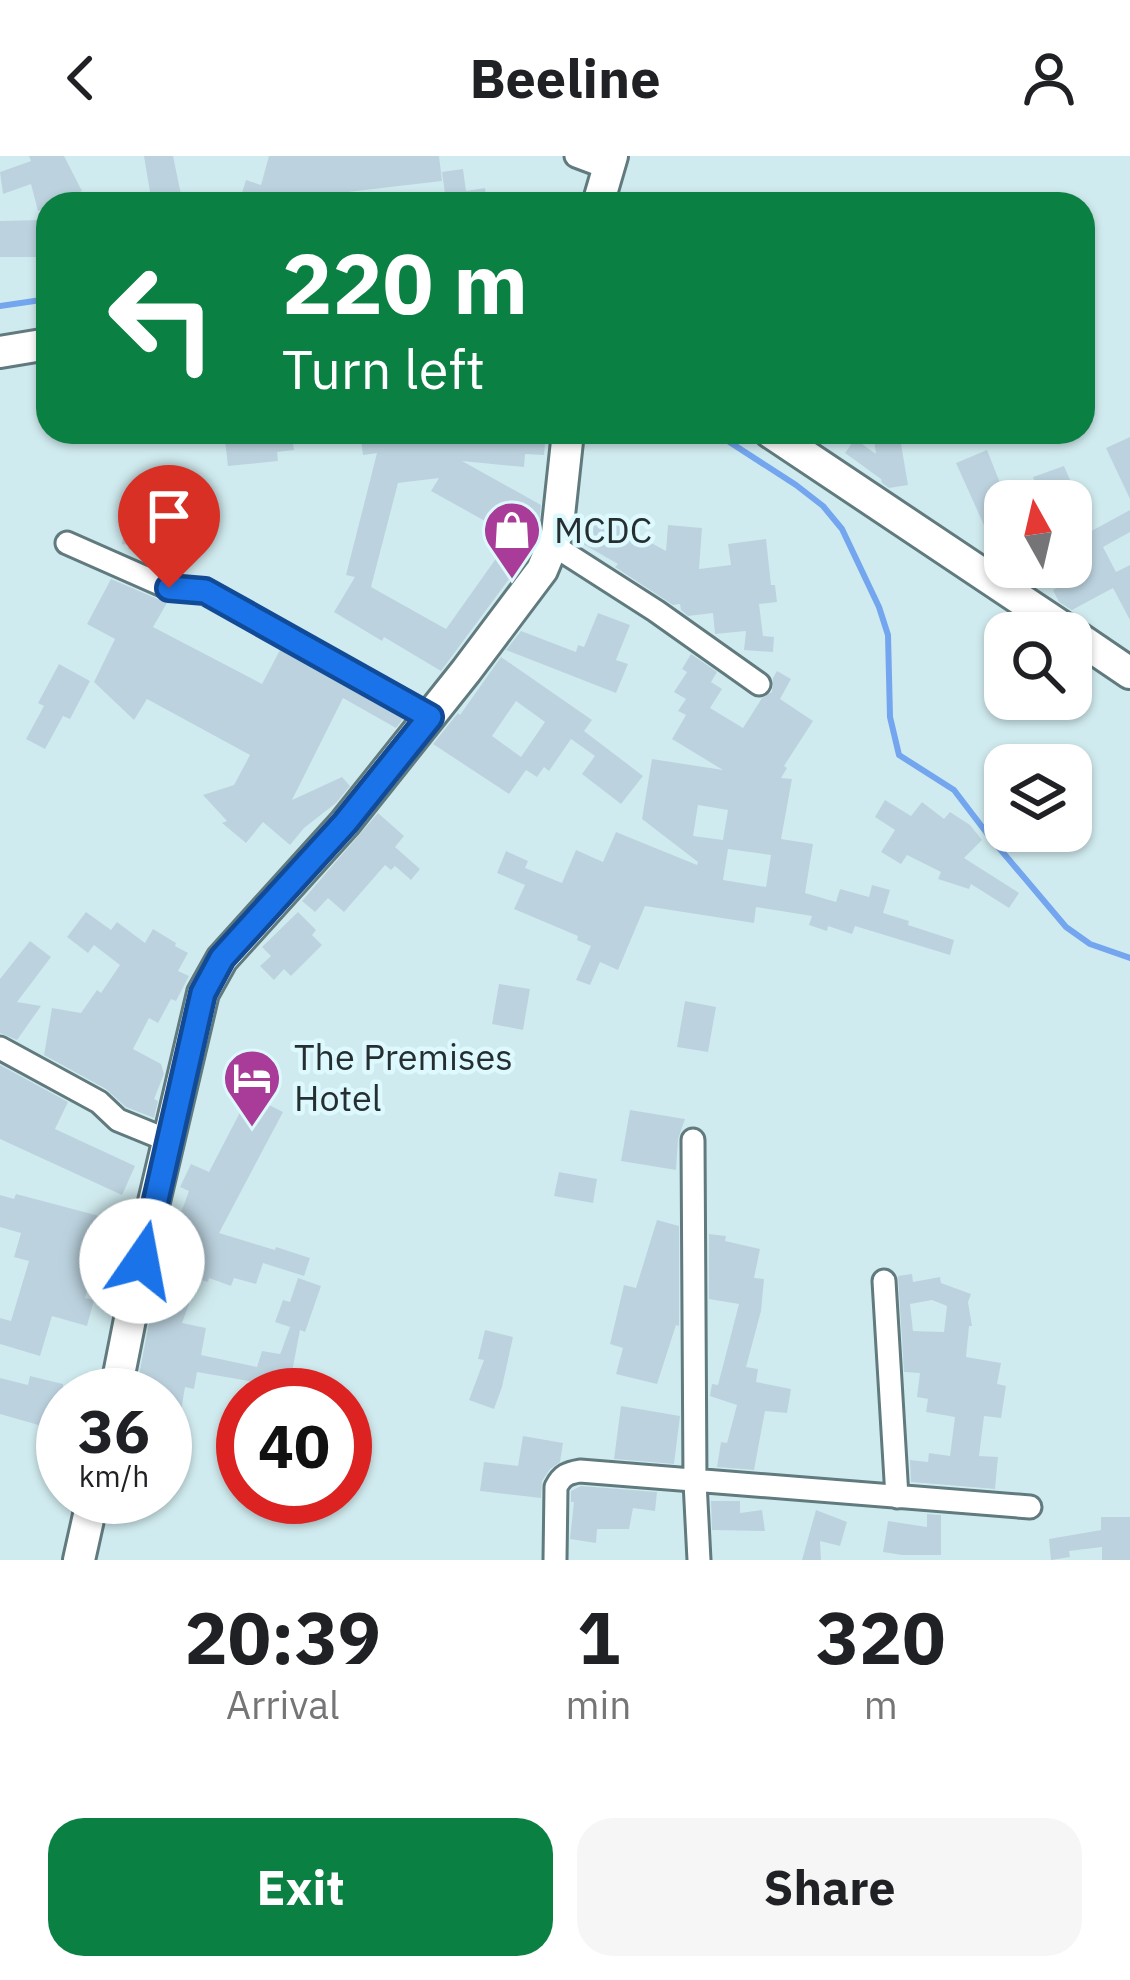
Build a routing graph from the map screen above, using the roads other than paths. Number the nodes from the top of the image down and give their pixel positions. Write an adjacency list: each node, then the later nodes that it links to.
1 (576, 156): 2 (street)
2 (610, 162): 3 (street)
3 (601, 192)
4 (36, 346): 5 (street)
5 (0, 352)
6 (567, 444): 9 (street)
7 (788, 444): 10 (street)
8 (67, 543): 14 (street)
9 (553, 545): 13 (street); 14 (street)
10 (1040, 612)
11 (1092, 647): 12 (street)
12 (1130, 673)
13 (760, 684)
14 (430, 717): 16 (street)
15 (0, 1048): 16 (street)
16 (167, 1140): 19 (street)
17 (692, 1140): 20 (street)
18 (884, 1281): 21 (street)
19 (121, 1368)
20 (695, 1482): 21 (street); 25 (street); 26 (street)
21 (897, 1497): 22 (street)
22 (1030, 1507)
23 (87, 1524): 24 (street)
24 (79, 1560)
25 (555, 1560)
26 (699, 1560)

